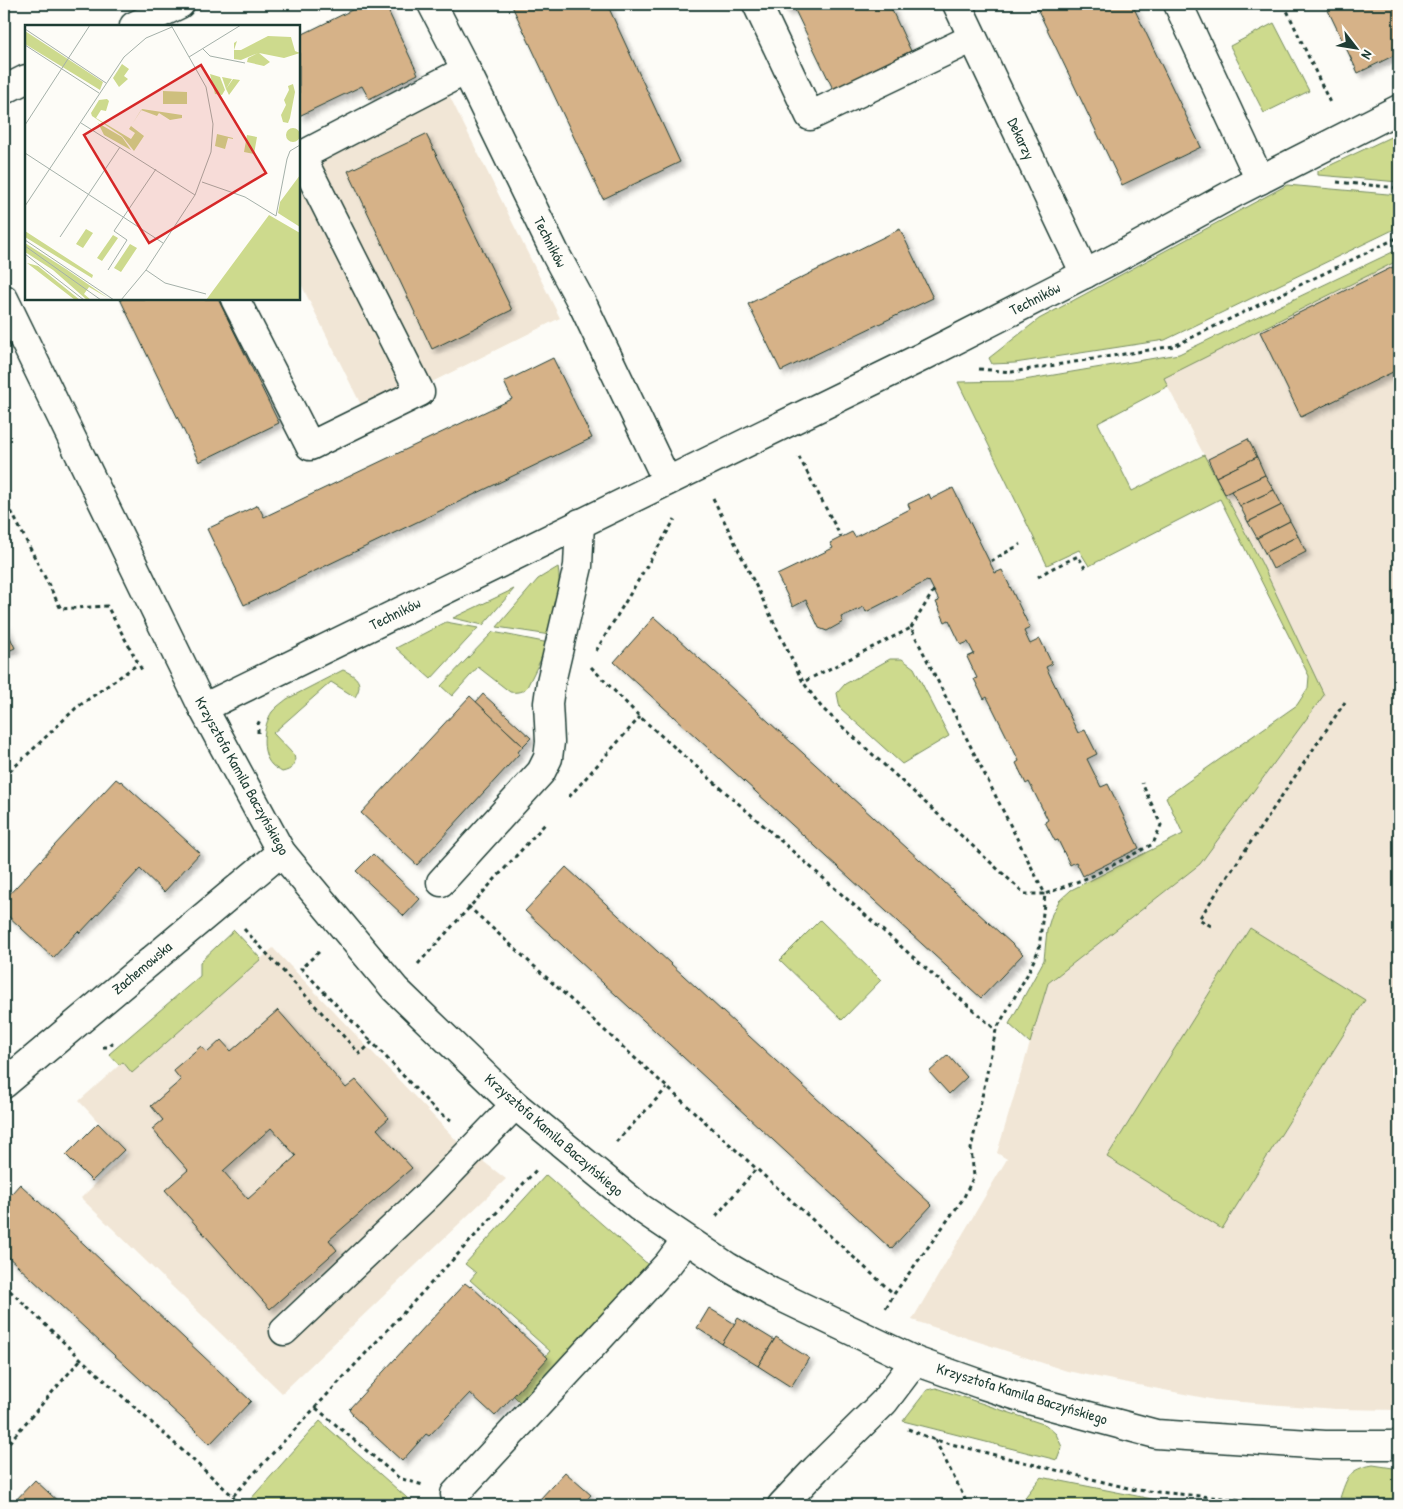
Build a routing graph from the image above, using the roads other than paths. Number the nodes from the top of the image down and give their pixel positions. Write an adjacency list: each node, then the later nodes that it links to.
1 (180, 4): 6 (street)
2 (432, 4): 8 (street, Techników)
3 (757, 4): 7 (street)
4 (957, 4): 7 (street, Dekarzy)
5 (1178, 4): 13 (street)
6 (136, 25)
7 (973, 38): 14 (street, Dekarzy)
8 (466, 70): 12 (street); 17 (street, Techników)
9 (25, 80): 10 (street)
10 (4, 90)
11 (1399, 109): 13 (street, Techników)
12 (300, 157): 16 (street)
13 (1260, 180): 14 (street, Techników)
14 (1085, 274): 17 (street, Techników)
15 (4, 299): 19 (street, Krzysztofa Kamila Baczyńskiego)
16 (235, 300)
17 (667, 481): 18 (street, Techników)
18 (580, 523): 19 (street, Techników); 21 (street)
19 (203, 708): 20 (street, Krzysztofa Kamila Baczyńskiego)
20 (281, 852): 22 (street, Zachemowska); 23 (street, Krzysztofa Kamila Baczyńskiego)
21 (441, 882)
22 (4, 1084)
23 (515, 1105): 24 (street, Krzysztofa Kamila Baczyńskiego); 25 (street)
24 (686, 1240): 26 (street, Krzysztofa Kamila Baczyńskiego); 28 (street)
25 (284, 1331)
26 (916, 1361): 27 (street, Krzysztofa Kamila Baczyńskiego); 29 (street)
27 (1399, 1445)
28 (455, 1494)
29 (782, 1505)

